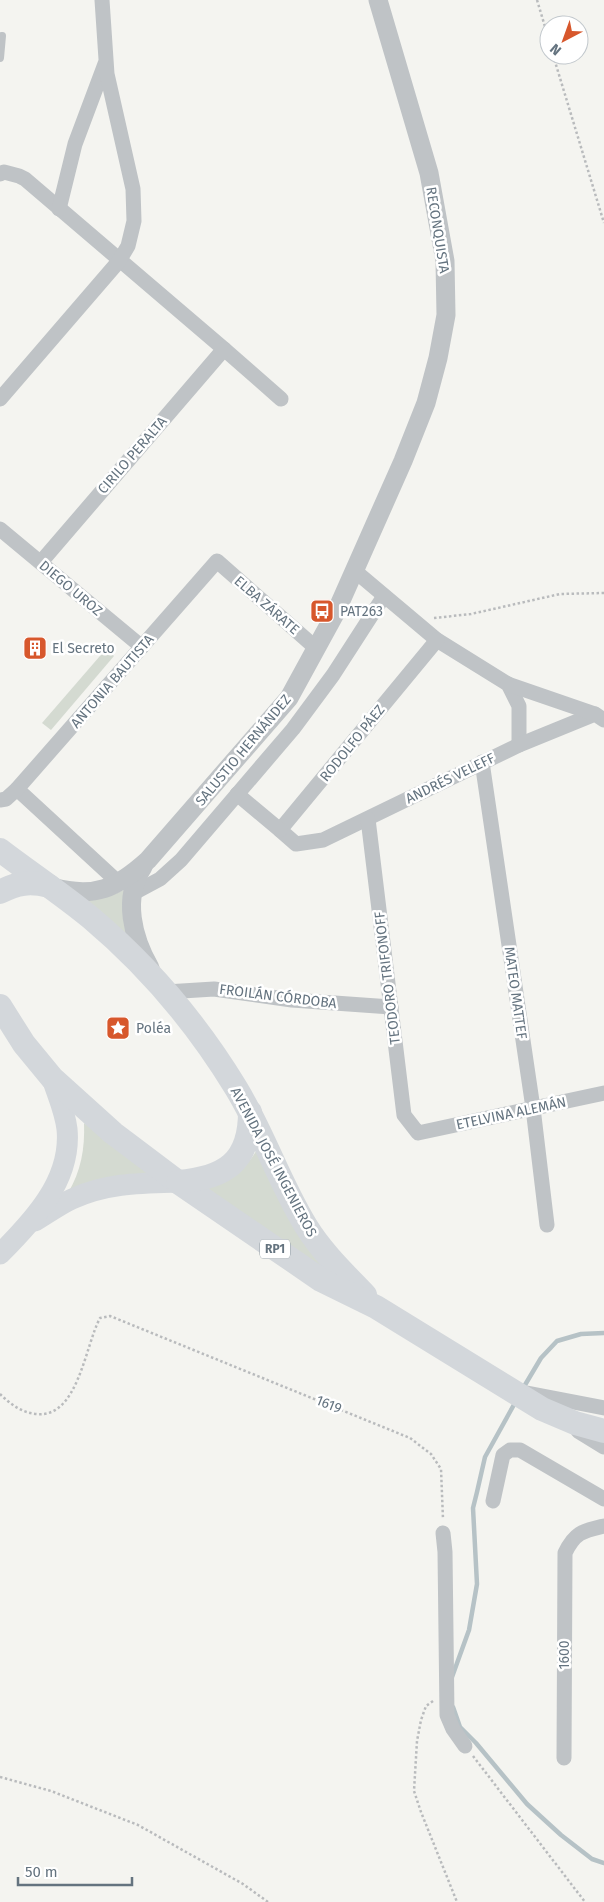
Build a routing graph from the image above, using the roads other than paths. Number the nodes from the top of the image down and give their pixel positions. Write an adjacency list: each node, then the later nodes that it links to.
1 (102, 0): 5 (street)
2 (378, 0): 12 (street, RECONQUISTA)
3 (2, 36): 4 (lane)
4 (0, 58)
5 (106, 60): 7 (street); 8 (street)
6 (1, 170): 7 (street)
7 (59, 209): 8 (street)
8 (118, 261): 9 (street); 10 (street)
9 (224, 349): 11 (street); 15 (street, CIRILO PERALTA)
10 (0, 399)
11 (281, 399)
12 (403, 461): 16 (street, SALUSTIO HERNÁNDEZ)
13 (0, 529): 15 (street, DIEGO UROZ)
14 (217, 561): 19 (street, ANTONIA BAUTISTA); 20 (street, ELBA ZÁRATE)
15 (41, 562): 19 (street, DIEGO UROZ)
16 (354, 571): 17 (street); 20 (street, SALUSTIO HERNÁNDEZ)
17 (384, 596): 18 (street); 26 (street)
18 (437, 640): 21 (street); 29 (street, RODOLFO PÁEZ)
19 (142, 647): 25 (street, ANTONIA BAUTISTA)
20 (317, 649): 32 (street, SALUSTIO HERNÁNDEZ)
21 (508, 684): 22 (street); 23 (street)
22 (599, 717): 23 (street, ANDRÉS VELEFF)
23 (519, 745): 24 (street, ANDRÉS VELEFF)
24 (482, 762): 28 (street, ANDRÉS VELEFF); 39 (street, MATEO MATTEF)
25 (17, 789): 27 (street, ANTONIA BAUTISTA); 32 (street)
26 (237, 794): 29 (street); 32 (street)
27 (3, 800)
28 (368, 819): 29 (street, ANDRÉS VELEFF); 36 (street, TEODORO TRIFONOFF)
29 (280, 830)
30 (0, 850): 31 (main road, AVENIDA JOSÉ INGENIEROS)
31 (50, 886): 32 (street); 33 (main road); 34 (main road, AVENIDA JOSÉ INGENIEROS / RP1)
32 (126, 888): 34 (street)
33 (0, 892)
34 (166, 992): 36 (street, FROILÁN CÓRDOBA); 40 (main road, AVENIDA JOSÉ INGENIEROS / RP1)
35 (0, 1006): 37 (main road, AVENIDA JOSÉ INGENIEROS / RP1)
36 (391, 1008): 41 (street, TEODORO TRIFONOFF)
37 (52, 1078): 42 (main road, AVENIDA JOSÉ INGENIEROS / RP1); 43 (main road)
38 (604, 1093): 39 (street, ETELVINA ALEMÁN)
39 (533, 1108): 41 (street, ETELVINA ALEMÁN); 44 (street, MATEO MATTEF)
40 (250, 1112): 42 (main road); 46 (main road, AVENIDA JOSÉ INGENIEROS / RP1)
41 (418, 1133)
42 (178, 1182): 43 (main road); 46 (main road, AVENIDA JOSÉ INGENIEROS / RP1)
43 (29, 1225): 45 (main road)
44 (547, 1225)
45 (0, 1254)
46 (376, 1307): 47 (main road, AVENIDA JOSÉ INGENIEROS / RP1)
47 (513, 1391): 48 (street); 49 (main road, AVENIDA JOSÉ INGENIEROS / RP1)
48 (604, 1408)
49 (542, 1409): 50 (main road, AVENIDA JOSÉ INGENIEROS / RP1); 51 (street)
50 (604, 1431)
51 (604, 1447)
52 (604, 1498): 53 (street)
53 (494, 1501)
54 (604, 1526): 57 (street, 1600)
55 (443, 1533): 56 (street)
56 (466, 1746)
57 (564, 1758)

